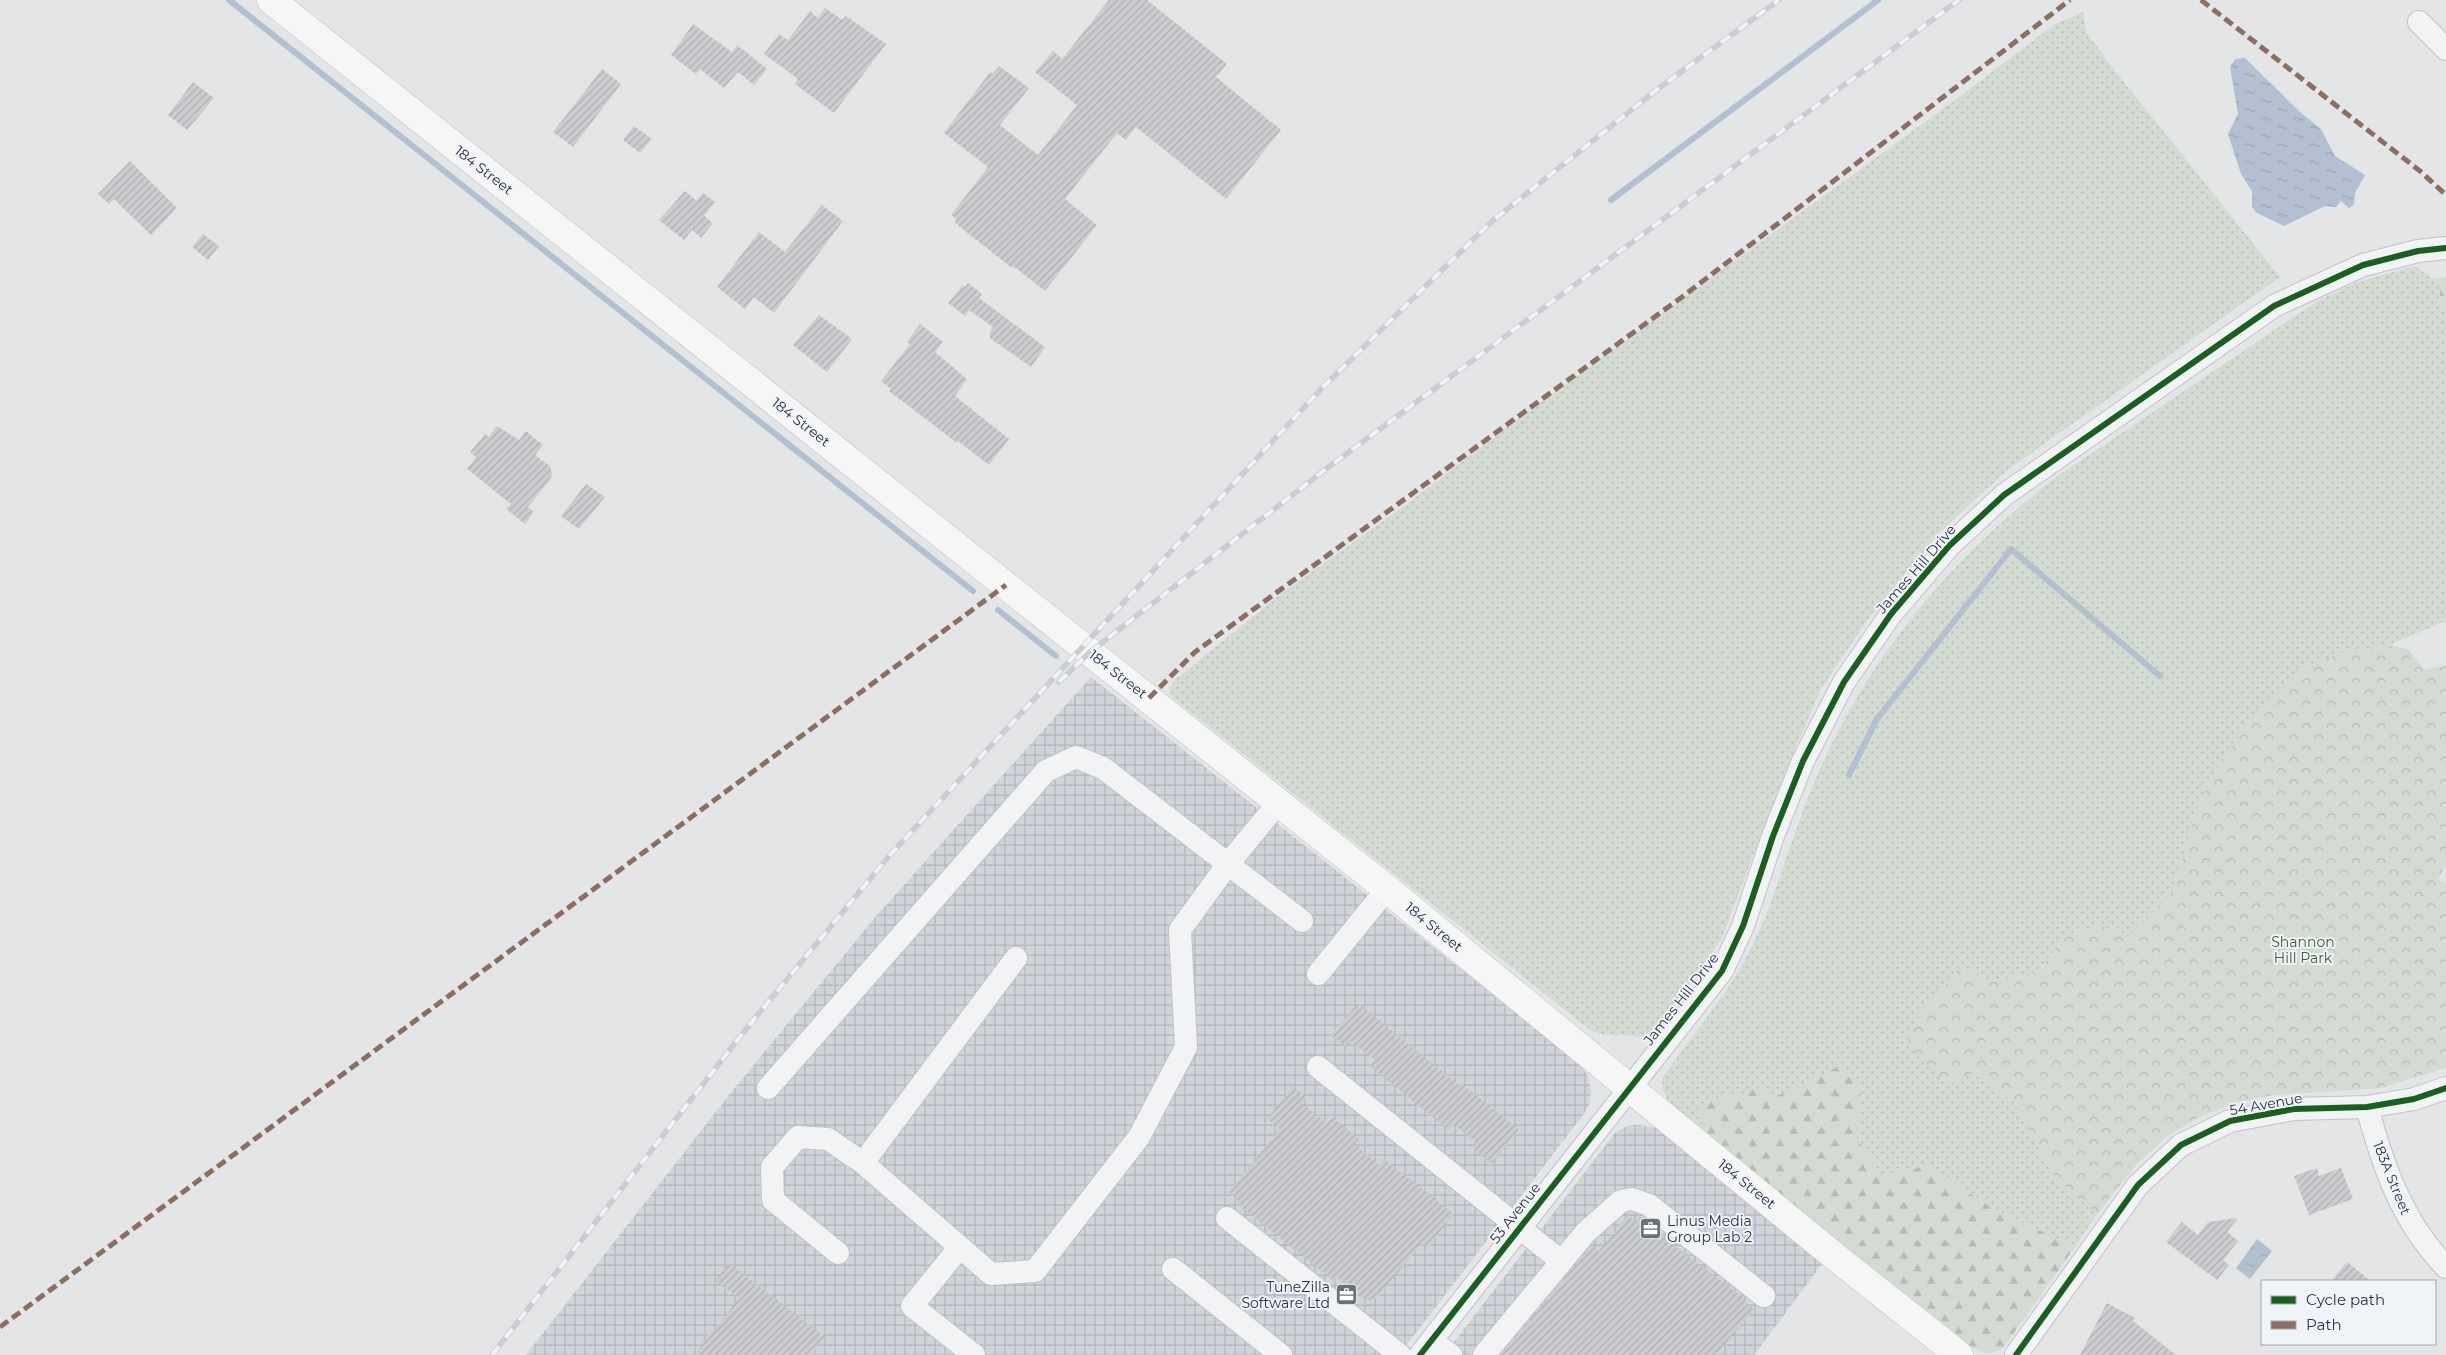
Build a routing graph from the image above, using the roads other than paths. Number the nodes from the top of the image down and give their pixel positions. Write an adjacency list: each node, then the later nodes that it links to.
1 (271, 0): 5 (main road, 184 Street)
2 (2419, 22): 3 (street)
3 (2446, 50)
4 (2446, 248): 12 (street, James Hill Drive)
5 (1279, 802): 6 (street); 7 (main road, 184 Street)
6 (1228, 864): 8 (street); 13 (street); 19 (street)
7 (1387, 888): 10 (street); 12 (main road, 184 Street)
8 (1302, 921)
9 (1016, 958): 16 (street)
10 (1318, 974)
11 (1318, 1068): 18 (street)
12 (1629, 1087): 18 (street, 53 Avenue); 31 (main road, 184 Street)
13 (768, 1088)
14 (2446, 1088): 15 (street, 54 Avenue)
15 (2368, 1107): 22 (street, 183A Street); 32 (street, 54 Avenue)
16 (863, 1163): 19 (street); 20 (street)
17 (1226, 1218): 28 (street)
18 (1519, 1228): 21 (street); 25 (street, 53 Avenue)
19 (960, 1247): 26 (street)
20 (838, 1252)
21 (1560, 1261): 24 (street); 30 (street)
22 (2446, 1267)
23 (1173, 1269): 27 (street)
24 (1764, 1296)
25 (1426, 1348): 29 (street)
26 (974, 1355)
27 (1281, 1355)
28 (1400, 1355)
29 (1451, 1355)
30 (1484, 1355)
31 (1959, 1355)
32 (2016, 1355)

